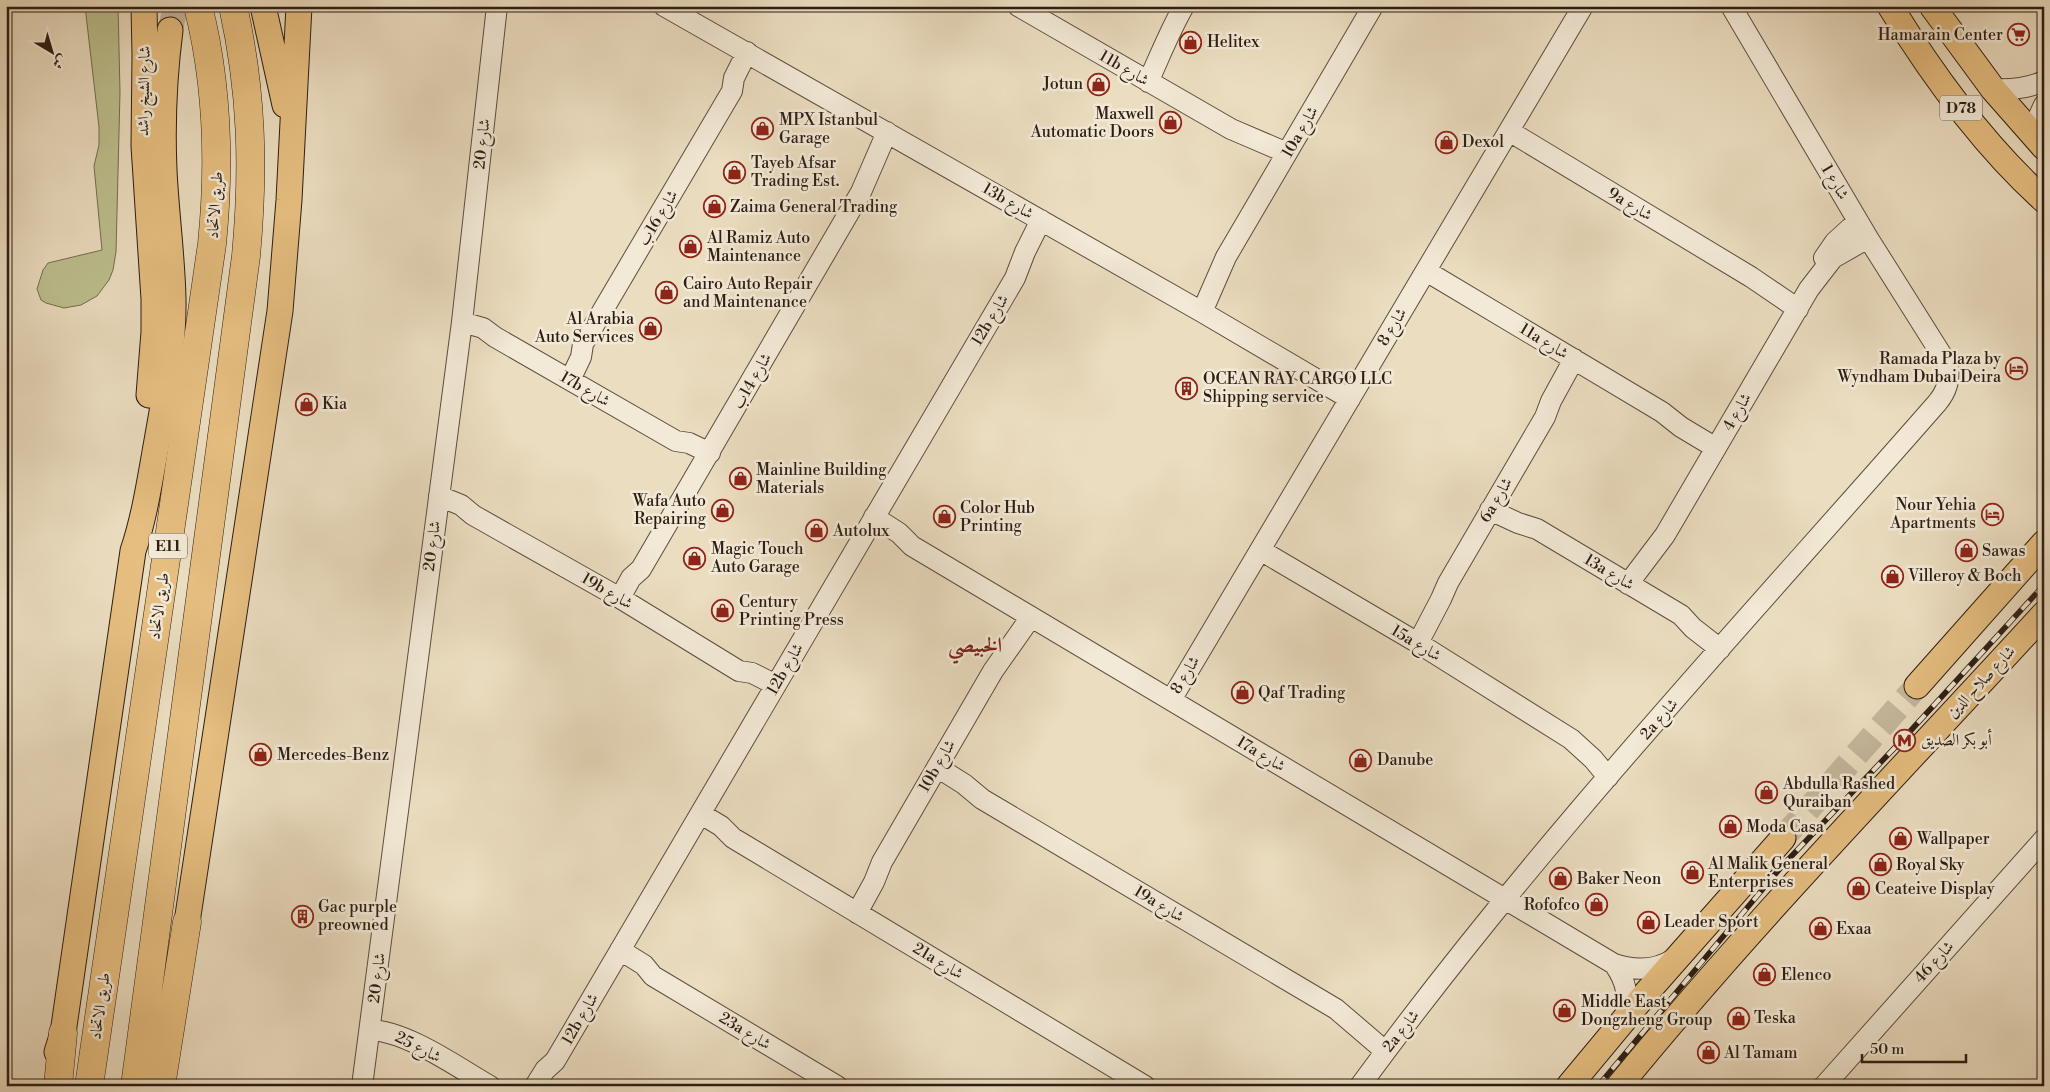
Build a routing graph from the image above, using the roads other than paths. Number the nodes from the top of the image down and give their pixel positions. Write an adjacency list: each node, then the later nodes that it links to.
1 (144, 6): 45 (main road, شارع الشيخ راشد)
2 (198, 6): 73 (highway, طريق الاتحاد / E11)
3 (233, 6): 74 (highway, طريق الاتحاد / E11)
4 (263, 6): 24 (main road)
5 (299, 6): 24 (main road)
6 (497, 6): 33 (street, شارع 20)
7 (664, 6): 16 (street, 13b شارع)
8 (1018, 6): 17 (street, 11b شارع)
9 (1184, 6): 17 (street)
10 (1373, 6): 25 (street, 10a شارع)
11 (1583, 6): 21 (street, شارع 8)
12 (1731, 6): 27 (street, شارع 1)
13 (1890, 6): 26 (main road, D78)
14 (1932, 6): 19 (main road, D78)
15 (170, 30): 45 (main road, طريق الاتحاد)
16 (752, 55): 22 (street, 13b شارع); 36 (street, شارع 16ب)
17 (1142, 78): 25 (street, 11b شارع)
18 (2044, 81): 19 (street)
19 (1993, 89): 23 (main road, D78)
20 (2044, 105): 23 (street)
21 (1509, 131): 30 (street, شارع 8); 31 (street, 9a شارع)
22 (894, 136): 28 (street, 13b شارع); 39 (street, شارع 14ب)
23 (2038, 141)
24 (292, 152): 62 (main road)
25 (1283, 160): 32 (street, 10a شارع)
26 (2044, 200)
27 (1858, 221): 29 (street, شارع 1); 31 (street, شارع 4)
28 (1047, 223): 32 (street, 13b شارع); 42 (street, 12b شارع)
29 (1868, 238): 31 (street, شارع 4); 34 (street, شارع 1)
30 (1426, 271): 35 (street, 11a شارع); 37 (street, شارع 8)
31 (1803, 299): 38 (street, شارع 4)
32 (1196, 308): 37 (street, 13b شارع)
33 (461, 329): 36 (street, 17b شارع); 40 (street, شارع 20)
34 (1943, 356): 51 (street, 2a شارع)
35 (1579, 362): 38 (street, 11a شارع); 41 (street, 6a شارع)
36 (564, 377): 39 (street, 17b شارع)
37 (1350, 399): 44 (street, شارع 8)
38 (1719, 443): 46 (street, شارع 4)
39 (707, 458): 47 (street, شارع 14ب)
40 (438, 504): 47 (street, 19b شارع); 67 (street, شارع 20)
41 (1494, 504): 46 (street, 13a شارع); 50 (street, 6a شارع)
42 (871, 522): 48 (street, 17a شارع); 53 (street, 12b شارع)
43 (2044, 543): 52 (main road)
44 (1260, 550): 50 (street, 15a شارع); 54 (street, شارع 8)
45 (133, 551): 68 (main road, طريق الاتحاد)
46 (1634, 587): 51 (street, 13a شارع)
47 (625, 601): 53 (street, 19b شارع)
48 (1026, 614): 54 (street, 17a شارع); 56 (street, 10b شارع)
49 (2044, 614): 84 (main road, شارع صلاح الدين)
50 (1412, 640): 55 (street, 15a شارع)
51 (1725, 644): 55 (street, 2a شارع)
52 (1917, 686)
53 (773, 691): 57 (street, 12b شارع)
54 (1171, 700): 60 (street, 17a شارع)
55 (1613, 771): 60 (street, 2a شارع)
56 (934, 772): 61 (street, 10b شارع); 69 (street, 19a شارع)
57 (698, 819): 61 (street, 21a شارع); 64 (street, 12b شارع)
58 (1783, 838): 63 (main road)
59 (2040, 851): 85 (street, شارع 46)
60 (1505, 899): 65 (street, 17a شارع); 69 (street, 2a شارع)
61 (852, 910): 81 (street, 21a شارع)
62 (187, 922): 75 (highway)
63 (1681, 954): 65 (street, 17a شارع); 66 (main road)
64 (617, 956): 70 (street, 12b شارع); 80 (street, 23a شارع)
65 (1614, 964): 66 (street, 17a شارع)
66 (1624, 1020): 83 (main road)
67 (370, 1030): 76 (street, شارع 20); 77 (street, شارع 25)
68 (62, 1033): 71 (main road, طريق الاتحاد); 72 (highway)
69 (1389, 1046): 82 (street, 2a شارع)
70 (555, 1061): 78 (street, 12b شارع); 79 (street, 12b شارع)
71 (49, 1086)
72 (58, 1086)
73 (89, 1086)
74 (134, 1086)
75 (161, 1086)
76 (362, 1086)
77 (490, 1086)
78 (535, 1086)
79 (548, 1086)
80 (837, 1086)
81 (1145, 1086)
82 (1360, 1086)
83 (1569, 1086)
84 (1620, 1086)
85 (1824, 1086)

